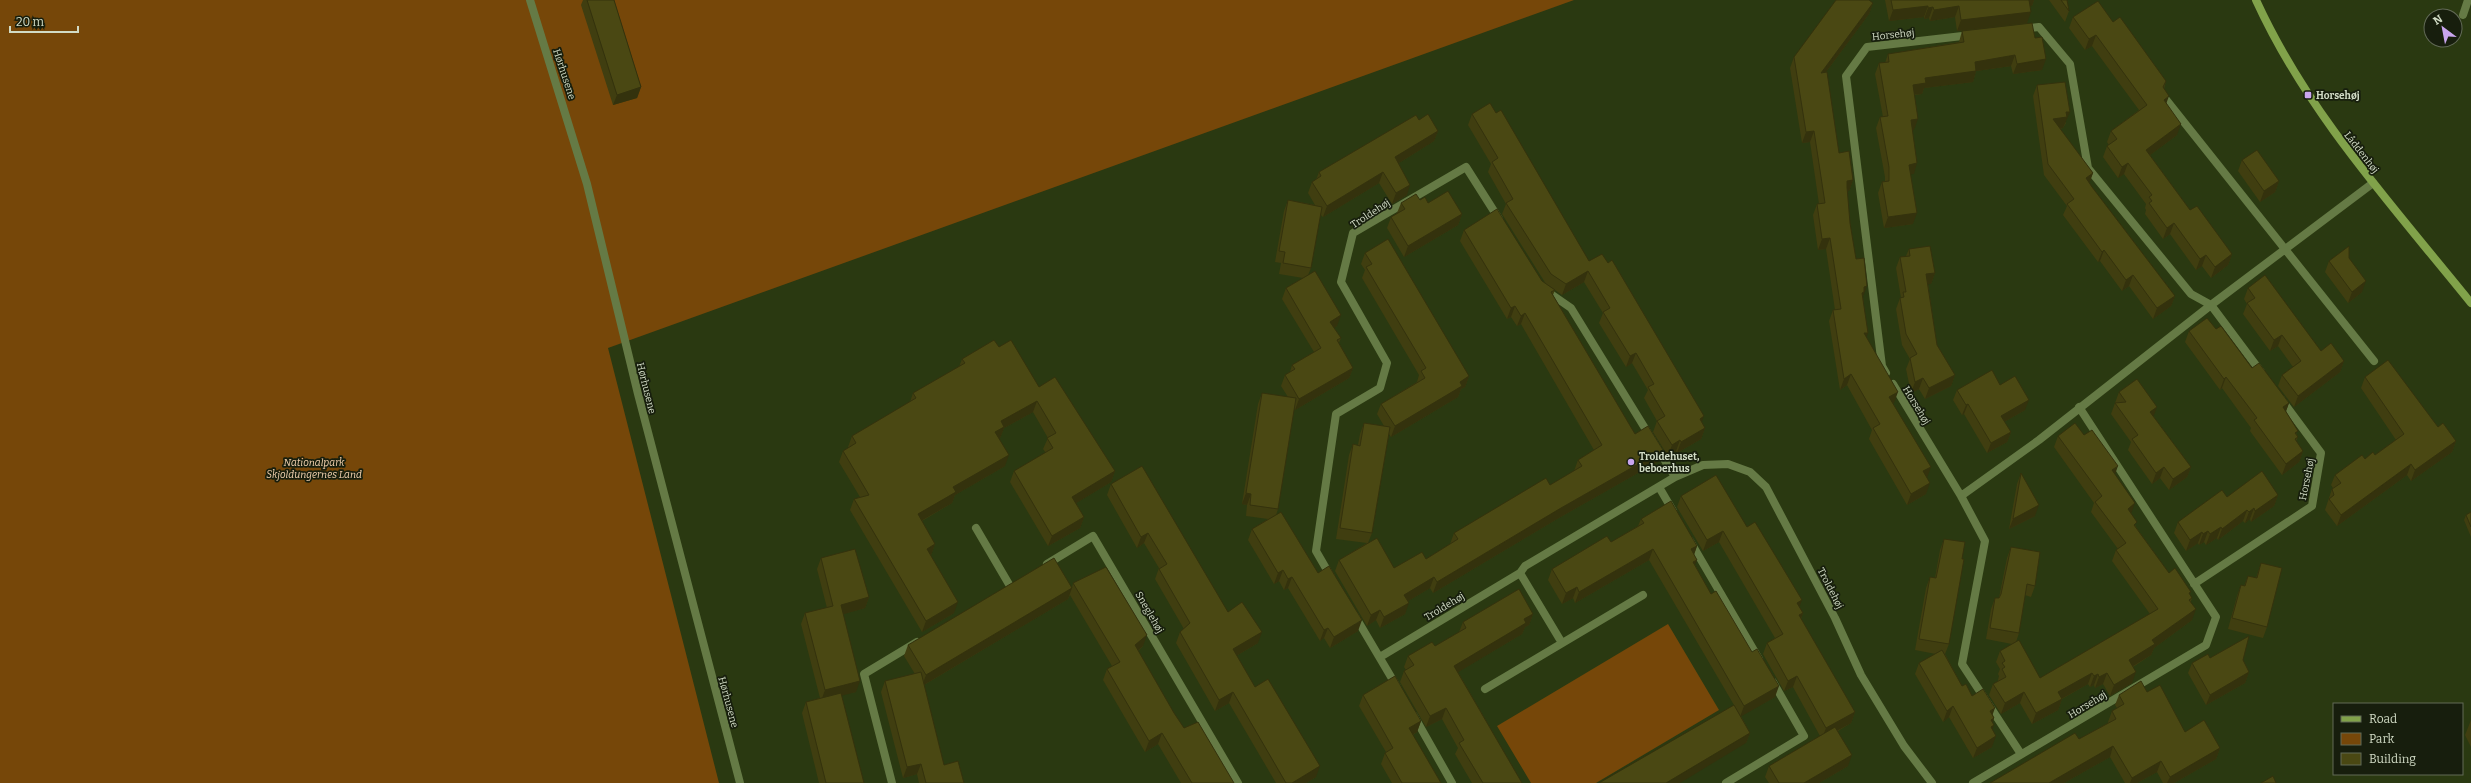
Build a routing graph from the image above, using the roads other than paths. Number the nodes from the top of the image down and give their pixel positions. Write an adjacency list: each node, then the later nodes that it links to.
1 (530, 0): 38 (street, Hørhusene)
2 (2256, 0): 8 (street, Låddenhøj)
3 (2468, 0): 4 (street)
4 (2463, 15)
5 (2016, 30): 13 (street)
6 (1976, 34): 20 (street, Horsehøj)
7 (2164, 97): 10 (street)
8 (2373, 183): 10 (street); 12 (street, Låddenhøj)
9 (1502, 224): 28 (street, Troldehøj)
10 (2287, 249): 13 (street); 14 (street)
11 (1539, 282): 18 (street)
12 (2471, 303)
13 (2211, 305): 15 (street); 17 (street)
14 (2374, 361)
15 (2266, 379)
16 (2275, 392): 26 (street, Horsehøj)
17 (2079, 407): 20 (street); 26 (street, Horsehøj)
18 (1676, 477): 19 (street, Troldehøj); 43 (street, Troldehøj)
19 (1659, 487): 21 (street); 25 (street, Troldehøj)
20 (1961, 496): 37 (street, Horsehøj)
21 (1678, 520)
22 (976, 528): 27 (street)
23 (1686, 533): 42 (street)
24 (1042, 567): 40 (street, Sneglehøj)
25 (1520, 573): 32 (street); 33 (street, Troldehøj)
26 (2194, 584): 37 (street, Horsehøj)
27 (1010, 586)
28 (1336, 586)
29 (1643, 595): 32 (street)
30 (1348, 605): 33 (street)
31 (924, 638): 39 (street)
32 (1562, 643): 34 (street)
33 (1380, 657): 35 (street)
34 (1485, 689)
35 (1400, 692)
36 (1408, 706): 41 (street)
37 (2022, 754): 44 (street, Horsehøj)
38 (740, 783)
39 (892, 783)
40 (1238, 783)
41 (1452, 783)
42 (1726, 783)
43 (1932, 783)
44 (1972, 783)

